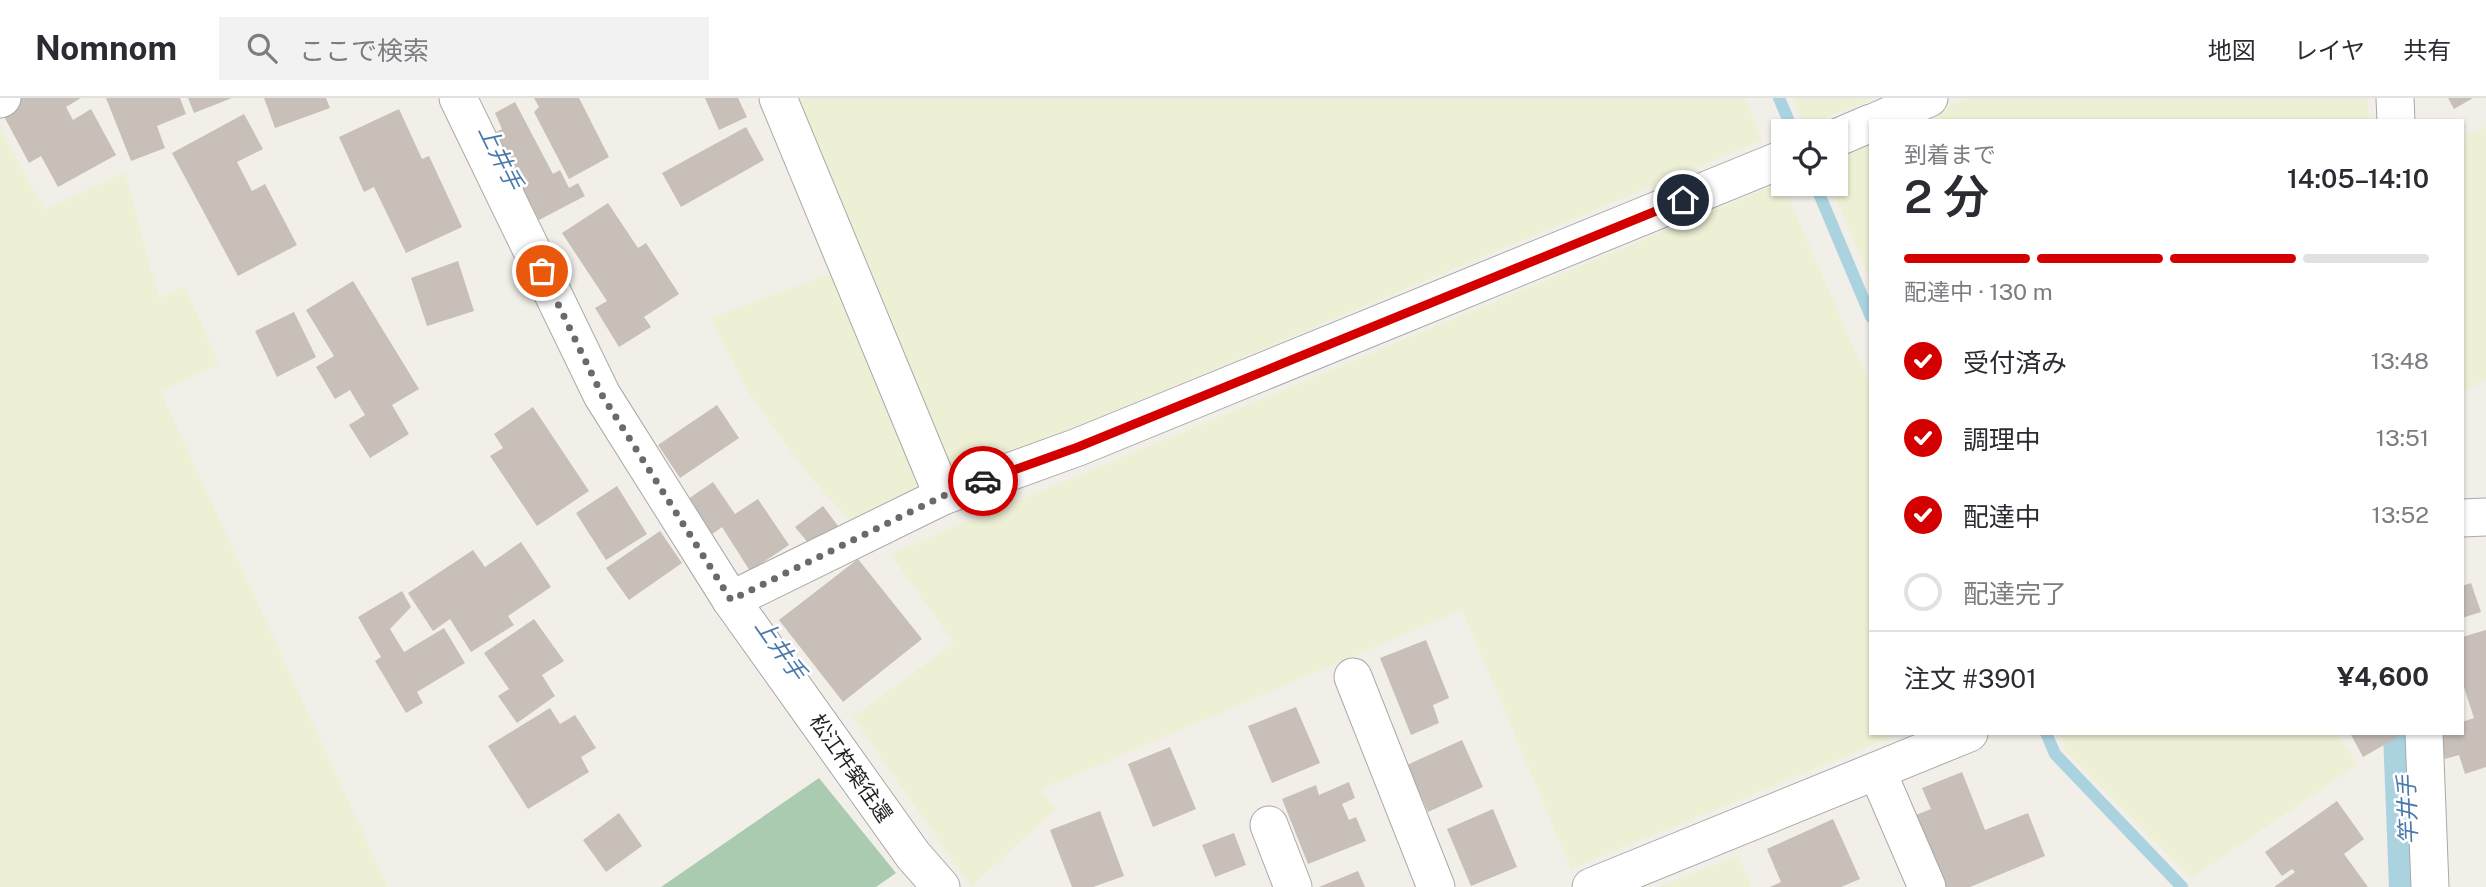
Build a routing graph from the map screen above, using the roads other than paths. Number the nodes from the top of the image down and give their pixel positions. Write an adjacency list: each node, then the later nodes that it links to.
1 (457, 98): 13 (street, 松江杵築往還)
2 (778, 98): 10 (street)
3 (1929, 98): 5 (street)
4 (2395, 98): 6 (street)
5 (1882, 119)
6 (2396, 119)
7 (1869, 124): 8 (street)
8 (1848, 133)
9 (1771, 164): 10 (street)
10 (943, 496): 13 (street)
11 (2486, 517): 12 (street)
12 (2464, 518)
13 (731, 600): 19 (street, 松江杵築往還)
14 (1353, 677): 21 (street)
15 (1964, 735): 17 (street)
16 (2424, 735): 24 (street)
17 (1877, 771): 22 (street); 23 (street)
18 (1269, 825): 20 (street)
19 (941, 887)
20 (1293, 887)
21 (1436, 887)
22 (1591, 887)
23 (1927, 887)
24 (2430, 887)

